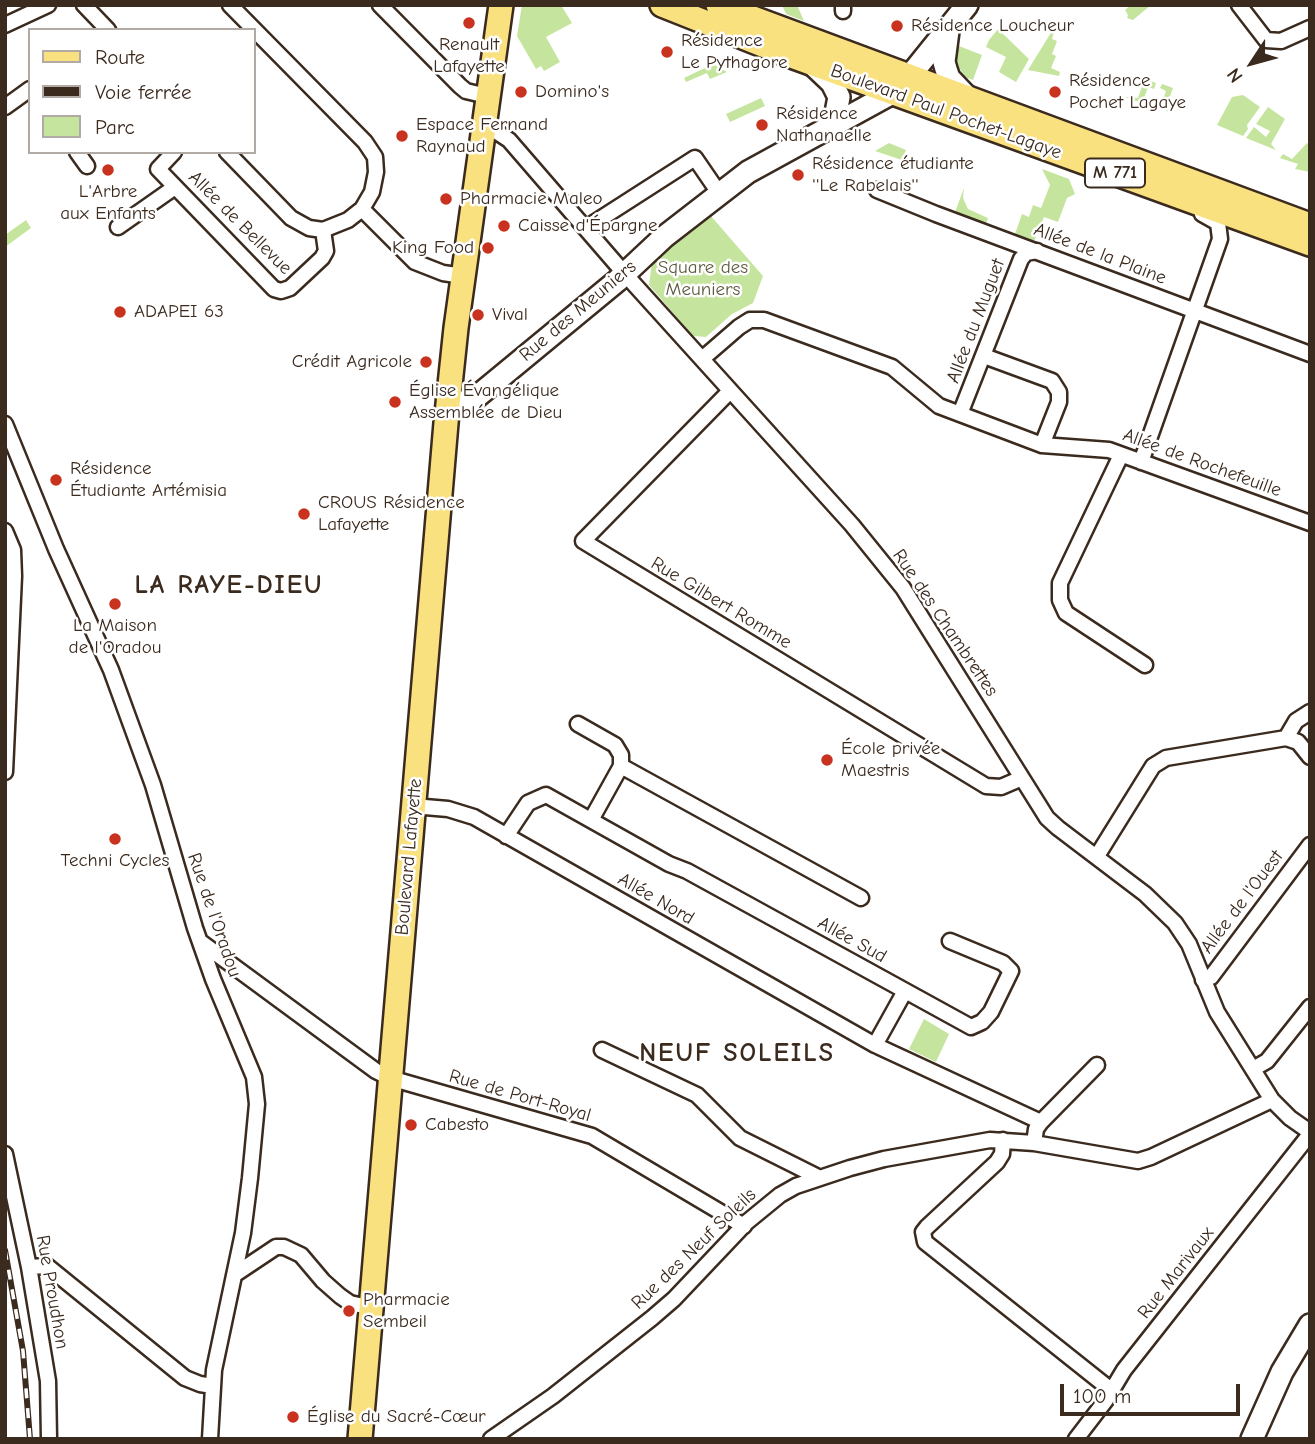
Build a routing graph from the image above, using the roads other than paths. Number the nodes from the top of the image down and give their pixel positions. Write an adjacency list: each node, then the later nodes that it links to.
1 (48, 5): 10 (street)
2 (84, 5): 11 (street)
3 (230, 5): 12 (street)
4 (380, 5): 19 (street)
5 (500, 5): 19 (main road, Boulevard Lafayette)
6 (662, 5): 16 (main road, Boulevard Paul Pochet-Lagaye / M 771)
7 (718, 5): 17 (main road, Boulevard Paul Pochet-Lagaye / M 771)
8 (967, 5): 14 (main road, Rue des Meuniers)
9 (1239, 5): 13 (street)
10 (5, 25)
11 (106, 28)
12 (253, 28)
13 (1310, 28)
14 (949, 29): 17 (main road, Rue des Meuniers); 20 (main road)
15 (256, 31): 32 (street)
16 (810, 62): 17 (main road, Boulevard Paul Pochet-Lagaye / M 771); 23 (main road)
17 (901, 85): 20 (main road, Boulevard Paul Pochet-Lagaye / M 771); 23 (main road, Rue des Meuniers); 28 (main road, Boulevard Paul Pochet-Lagaye / M 771)
18 (28, 90): 21 (street)
19 (487, 96): 22 (main road, Boulevard Lafayette)
20 (971, 100): 34 (main road, Boulevard Paul Pochet-Lagaye / M 771)
21 (5, 107)
22 (483, 123): 36 (street, Rue des Chambrettes); 42 (main road, Boulevard Lafayette)
23 (821, 133): 31 (main road, Rue des Meuniers)
24 (78, 154): 27 (street)
25 (172, 154): 29 (street, Allée de Bellevue)
26 (229, 154): 37 (street)
27 (87, 166)
28 (1106, 170): 33 (main road, Boulevard Paul Pochet-Lagaye / M 771); 38 (street)
29 (175, 187): 35 (street); 37 (street, Allée de Bellevue)
30 (877, 190): 40 (street, Allée de la Plaine)
31 (719, 193): 36 (street); 41 (main road, Rue des Meuniers)
32 (362, 209): 37 (street); 42 (street)
33 (1250, 222): 38 (street); 39 (main road, Boulevard Paul Pochet-Lagaye / M 771)
34 (1310, 225)
35 (118, 227)
36 (586, 228): 41 (street, Rue des Chambrettes)
37 (323, 230)
38 (1220, 239): 43 (street)
39 (1310, 244)
40 (1037, 251): 43 (street, Allée de la Plaine); 45 (street, Allée du Muguet)
41 (624, 273): 46 (street, Rue des Chambrettes); 48 (main road, Rue des Meuniers)
42 (463, 276): 48 (main road, Boulevard Lafayette)
43 (1195, 312): 44 (street, Allée de la Plaine); 53 (street)
44 (1310, 354)
45 (984, 356): 49 (street, Allée du Muguet); 51 (street)
46 (702, 359): 47 (street, Rue des Chambrettes); 49 (street, Allée de Rochefeuille)
47 (730, 391): 64 (street, Rue des Chambrettes); 64 (street, Rue Gilbert Romme)
48 (448, 402): 65 (main road, Boulevard Lafayette)
49 (960, 414): 51 (street, Allée de Rochefeuille)
50 (6, 432): 72 (street, Rue de l'Oradou)
51 (1042, 446): 52 (street, Allée de Rochefeuille)
52 (1121, 455): 53 (street, Allée de Rochefeuille); 57 (street)
53 (1141, 462): 54 (street, Allée de Rochefeuille)
54 (1310, 523)
55 (5, 531): 56 (street)
56 (9, 662): 63 (street)
57 (1145, 665)
58 (1310, 712): 60 (street)
59 (578, 724): 62 (street)
60 (1286, 738): 61 (street); 69 (street)
61 (1310, 757)
62 (621, 766): 66 (street); 70 (street)
63 (5, 772)
64 (1022, 778): 69 (street, Rue des Chambrettes)
65 (413, 806): 67 (street, Allée Nord); 82 (main road, Boulevard Lafayette)
66 (591, 820): 67 (street, Allée Sud); 76 (street, Allée Sud)
67 (506, 836): 78 (street, Allée Nord)
68 (1310, 845): 75 (street, Allée de l'Ouest)
69 (1097, 856): 75 (street, Rue des Chambrettes)
70 (861, 898)
71 (950, 942): 76 (street, Allée Sud)
72 (202, 943): 73 (street, Rue de Port-Royal); 74 (street, Rue de l'Oradou)
73 (242, 974): 74 (street); 82 (street, Rue de Port-Royal)
74 (214, 979): 92 (street, Rue de l'Oradou)
75 (1203, 980): 81 (street, Rue des Chambrettes)
76 (905, 991): 78 (street)
77 (1310, 1007): 81 (street)
78 (874, 1045): 84 (street, Allée Nord)
79 (603, 1050): 89 (street)
80 (1097, 1065): 84 (street)
81 (1253, 1069): 83 (street, Rue des Chambrettes)
82 (390, 1078): 90 (street, Rue de Port-Royal); 93 (main road, Boulevard Lafayette)
83 (1272, 1100): 85 (street, Rue des Chambrettes); 87 (street, Rue des Neuf Soleils)
84 (1041, 1122): 87 (street)
85 (1310, 1133): 96 (street, Rue Marivaux)
86 (1003, 1140): 87 (street, Rue des Neuf Soleils); 89 (street, Rue des Neuf Soleils); 96 (street)
87 (1034, 1143)
88 (5, 1154): 91 (street, Rue Proudhon)
89 (820, 1178): 90 (street, Rue des Neuf Soleils)
90 (744, 1226): 100 (street, Rue des Neuf Soleils)
91 (29, 1267): 95 (street); 97 (street, Rue Proudhon)
92 (234, 1275): 93 (street); 95 (street, Rue de l'Oradou)
93 (372, 1308): 99 (main road, Boulevard Lafayette)
94 (1310, 1325): 102 (main road)
95 (213, 1386): 98 (street, Rue de l'Oradou)
96 (1111, 1390): 101 (street, Rue Marivaux)
97 (49, 1439)
98 (211, 1439)
99 (360, 1439)
100 (491, 1439)
101 (1076, 1439)
102 (1252, 1439)

